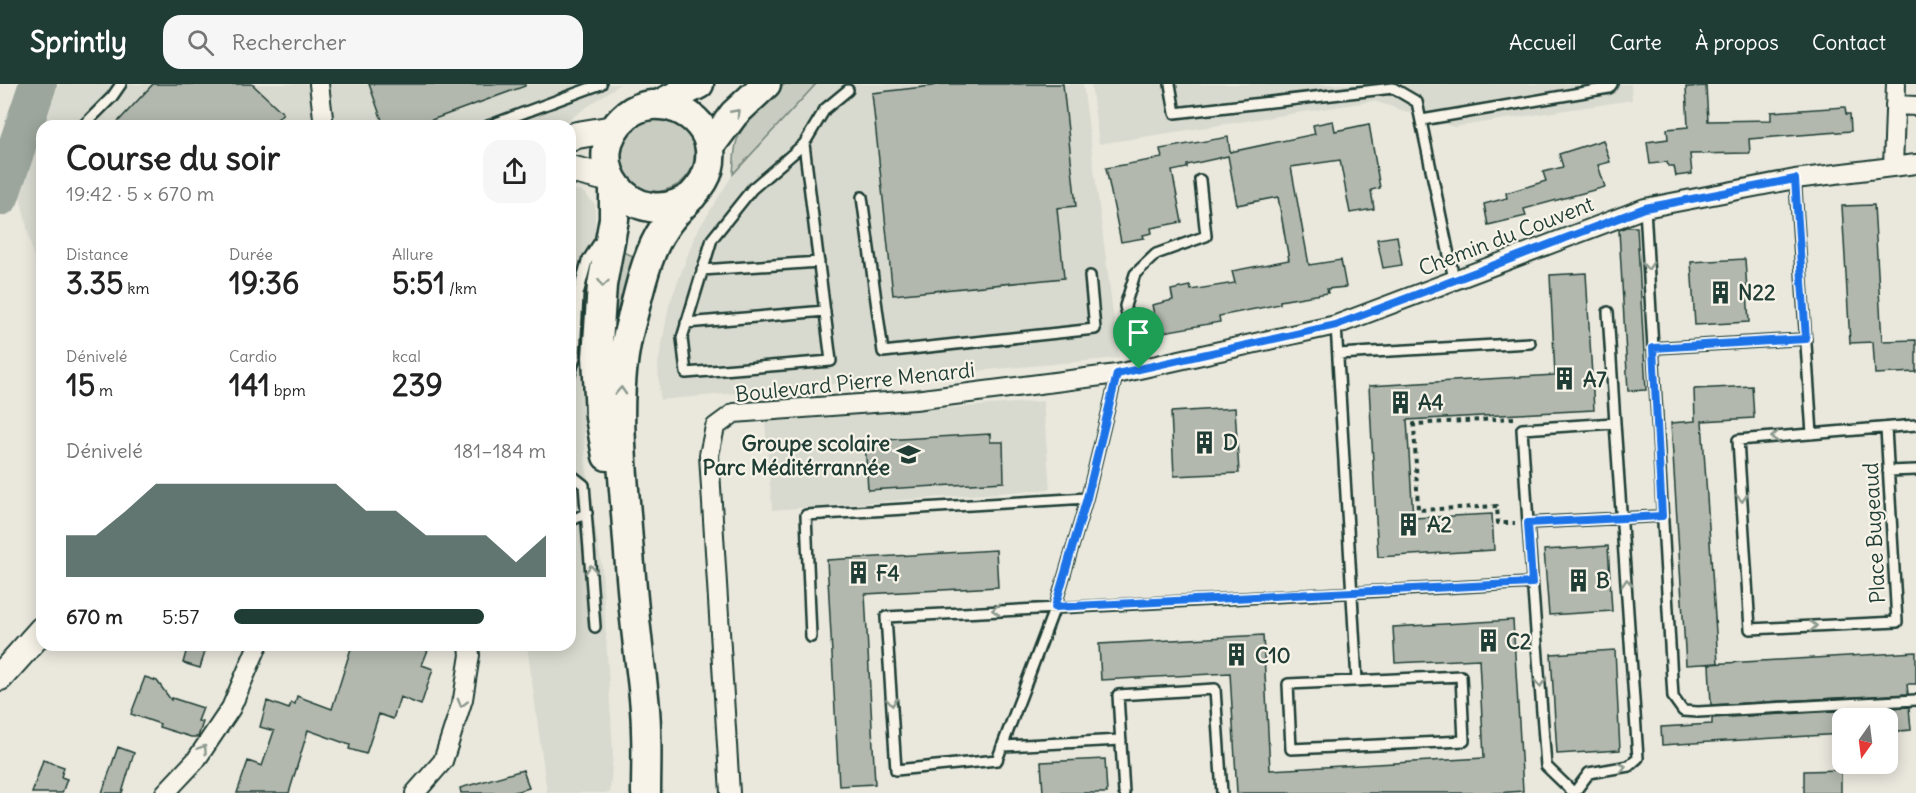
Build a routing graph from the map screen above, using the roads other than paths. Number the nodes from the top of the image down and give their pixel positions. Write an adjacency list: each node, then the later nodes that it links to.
1 (120, 84): 13 (lane)
2 (319, 84): 14 (street)
3 (601, 84): 15 (lane)
4 (699, 84): 10 (main road)
5 (766, 84): 20 (main road, one-way to 5)
6 (1170, 84): 16 (lane)
7 (1612, 84): 16 (lane)
8 (1896, 84): 11 (street)
9 (848, 90): 19 (lane)
10 (660, 104): 17 (main road); 20 (main road)
11 (1895, 105): 12 (street); 22 (street)
12 (1916, 106)
13 (89, 120)
14 (323, 120)
15 (504, 120)
16 (1422, 120): 34 (lane)
17 (614, 129): 18 (main road); 26 (main road)
18 (576, 135)
19 (804, 144): 31 (lane); 32 (lane)
20 (710, 146): 27 (main road)
21 (1916, 164): 22 (street, Chemin du Couvent)
22 (1893, 167): 24 (street, Chemin du Couvent)
23 (576, 171): 26 (main road)
24 (1795, 179): 29 (street, Chemin du Couvent); 40 (lane)
25 (1200, 180): 44 (lane)
26 (613, 181): 27 (main road); 30 (main road)
27 (692, 196): 62 (main road, one-way to 27)
28 (862, 197): 33 (lane)
29 (1645, 208): 34 (street, Chemin du Couvent); 42 (lane, one-way to 42)
30 (614, 219): 39 (lane); 62 (main road, one-way to 62)
31 (819, 262): 32 (lane); 35 (lane)
32 (702, 270): 37 (lane)
33 (1090, 276)
34 (1454, 279): 38 (street, Chemin du Couvent)
35 (825, 310): 37 (lane); 37 (lane)
36 (1608, 312): 46 (lane)
37 (686, 323)
38 (1336, 325): 43 (lane); 44 (street, Chemin du Couvent)
39 (576, 336)
40 (1806, 339): 42 (lane); 49 (lane)
41 (1530, 343): 43 (lane)
42 (1653, 348): 55 (lane)
43 (1338, 354): 60 (lane)
44 (1139, 369): 45 (street, Chemin du Couvent)
45 (1117, 374): 53 (lane); 76 (street, Boulevard Pierre Menardi)
46 (1615, 423): 57 (lane); 58 (lane)
47 (1916, 425): 48 (lane)
48 (1886, 428): 49 (lane); 51 (lane, Place Bugeaud)
49 (1812, 434): 51 (lane, Place Bugeaud, one-way to 51)
50 (1916, 470): 51 (lane)
51 (1888, 471)
52 (576, 479): 54 (lane)
53 (1087, 498): 61 (lane); 65 (lane)
54 (587, 513): 56 (lane); 63 (lane, one-way to 54)
55 (1662, 516): 57 (lane); 70 (lane)
56 (576, 518)
57 (1623, 518): 58 (lane); 79 (lane, one-way to 57)
58 (1528, 523): 59 (lane)
59 (1532, 583): 60 (lane); 79 (lane, one-way to 79)
60 (1352, 592): 61 (lane); 69 (lane)
61 (1055, 607): 72 (lane); 72 (lane, one-way to 72)
62 (634, 617): 75 (main road)
63 (595, 627)
64 (36, 637): 68 (main road)
65 (811, 637)
66 (255, 651): 73 (street, one-way to 66)
67 (470, 651): 74 (street, one-way to 74)
68 (0, 677)
69 (1356, 681): 69 (lane)
70 (1916, 700)
71 (1121, 740): 72 (lane); 77 (lane); 78 (lane)
72 (1003, 746)
73 (165, 793)
74 (415, 793)
75 (645, 793)
76 (730, 793)
77 (1124, 793)
78 (1222, 793)
79 (1574, 793)

